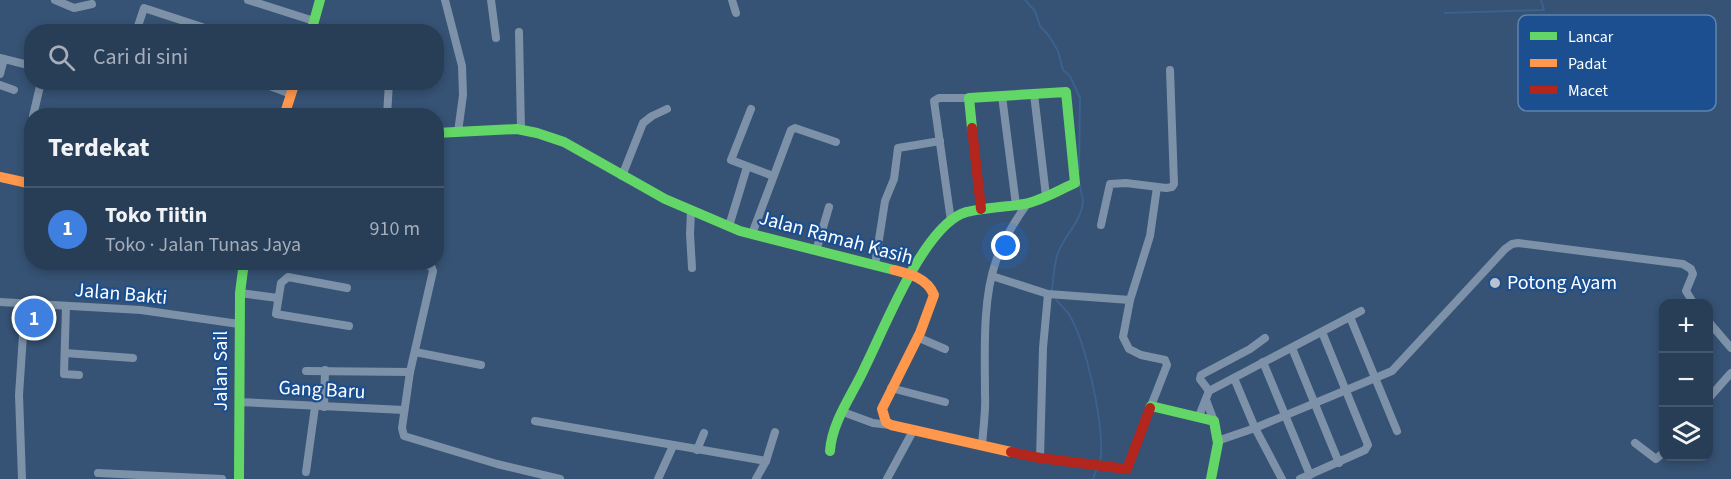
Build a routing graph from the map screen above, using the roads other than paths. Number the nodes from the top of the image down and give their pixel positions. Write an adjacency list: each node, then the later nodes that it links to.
1 (55, 0): 7 (street)
2 (250, 0): 11 (street)
3 (320, 0): 12 (street)
4 (445, 0): 35 (street)
5 (491, 0): 14 (street)
6 (732, 0): 8 (street)
7 (92, 4)
8 (736, 13)
9 (139, 24): 10 (street)
10 (193, 24)
11 (308, 24)
12 (314, 24)
13 (519, 32): 34 (street)
14 (496, 39)
15 (2, 59): 16 (street); 18 (street)
16 (24, 64)
17 (1170, 70): 44 (street)
18 (0, 74)
19 (0, 86): 20 (street)
20 (14, 90)
21 (39, 90): 29 (street)
22 (281, 90): 25 (street)
23 (292, 90): 25 (street)
24 (389, 90): 31 (street)
25 (291, 94): 30 (street)
26 (1034, 94): 27 (street); 45 (street); 45 (street)
27 (1002, 96): 28 (street); 46 (street)
28 (969, 98): 37 (street); 48 (street)
29 (35, 108)
30 (287, 108)
31 (387, 108)
32 (668, 109): 40 (street)
33 (751, 109): 39 (street)
34 (521, 130): 35 (street, Jalan Ramah Kasih); 40 (street, Jalan Ramah Kasih)
35 (458, 132): 36 (street, Jalan Ramah Kasih)
36 (444, 133)
37 (940, 141): 50 (street); 55 (street)
38 (836, 142): 41 (street)
39 (747, 167): 41 (street); 52 (street)
40 (622, 176): 49 (street, Jalan Ramah Kasih)
41 (773, 176): 53 (street)
42 (0, 177): 43 (street)
43 (24, 182)
44 (1157, 187): 51 (street); 66 (street)
45 (1046, 196): 46 (street)
46 (1021, 204): 48 (street); 60 (street)
47 (829, 207): 54 (street)
48 (981, 209): 50 (street)
49 (691, 210): 52 (street, Jalan Ramah Kasih); 56 (street)
50 (951, 221): 59 (street)
51 (1101, 225)
52 (729, 226): 53 (street, Jalan Ramah Kasih)
53 (752, 234): 54 (street, Jalan Ramah Kasih)
54 (816, 251): 55 (street, Jalan Ramah Kasih)
55 (875, 265): 59 (street, Jalan Ramah Kasih)
56 (692, 268)
57 (243, 270): 62 (street, Jalan Sail)
58 (433, 270): 81 (street)
59 (910, 274): 76 (street, Jalan Ramah Kasih); 103 (street)
60 (992, 276): 63 (street); 117 (street)
61 (346, 288): 64 (street)
62 (240, 293): 64 (street); 72 (street, Jalan Sail)
63 (1053, 294): 66 (street); 121 (street)
64 (278, 298): 73 (street)
65 (1691, 299): 92 (street)
66 (1130, 300): 100 (street)
67 (0, 302): 68 (street, Jalan Bakti)
68 (25, 305): 69 (street, Jalan Bakti); 127 (street)
69 (66, 306): 72 (street, Jalan Bakti); 82 (street)
70 (1361, 311): 71 (street)
71 (1350, 317): 75 (street); 92 (street)
72 (239, 324): 97 (street, Jalan Sail)
73 (349, 326)
74 (1713, 327): 79 (street)
75 (1322, 332): 78 (street); 94 (street)
76 (917, 337): 80 (street); 93 (street, Jalan Ramah Kasih)
77 (1265, 338): 96 (street)
78 (1292, 348): 84 (street); 99 (street)
79 (1731, 348)
80 (945, 349)
81 (415, 352): 85 (street); 88 (street)
82 (65, 353): 83 (street); 90 (street)
83 (133, 357)
84 (1263, 362): 91 (street); 104 (street)
85 (481, 365)
86 (325, 370): 87 (street); 88 (street); 101 (street)
87 (306, 371)
88 (410, 372): 102 (street)
89 (1731, 373): 95 (street)
90 (79, 375)
91 (1234, 378): 96 (street); 109 (street)
92 (1375, 378): 94 (street); 111 (street)
93 (891, 388): 98 (street); 108 (street, Jalan Ramah Kasih)
94 (1346, 390): 99 (street); 123 (street)
95 (1713, 393)
96 (1207, 395): 105 (street); 107 (street)
97 (239, 402): 101 (street, Gang Baru); 129 (street, Jalan Sail)
98 (945, 402)
99 (1314, 403): 104 (street); 123 (street)
100 (1151, 406): 105 (street); 121 (street)
101 (320, 407): 102 (street, Gang Baru); 124 (street)
102 (404, 411): 130 (street)
103 (843, 412): 108 (street); 119 (street)
104 (1285, 415): 109 (street); 126 (street)
105 (1199, 416): 107 (street)
106 (535, 421): 116 (street)
107 (1214, 421): 114 (street)
108 (891, 425): 110 (street)
109 (1255, 428): 114 (street); 135 (street)
110 (913, 431): 117 (street); 133 (street)
111 (1397, 431)
112 (775, 432): 122 (street)
113 (704, 433): 118 (street)
114 (1220, 440): 134 (street)
115 (1635, 443): 120 (street)
116 (673, 446): 118 (street); 131 (street)
117 (982, 446): 121 (street)
118 (697, 450): 122 (street)
119 (830, 451)
120 (1659, 456)
121 (1040, 458)
122 (766, 461): 132 (street)
123 (1339, 463): 126 (street)
124 (306, 472)
125 (98, 473): 128 (street)
126 (1310, 475): 136 (street)
127 (22, 479)
128 (222, 479)
129 (239, 479)
130 (560, 479)
131 (658, 479)
132 (756, 479)
133 (887, 479)
134 (1211, 479)
135 (1282, 479)
136 (1300, 479)

